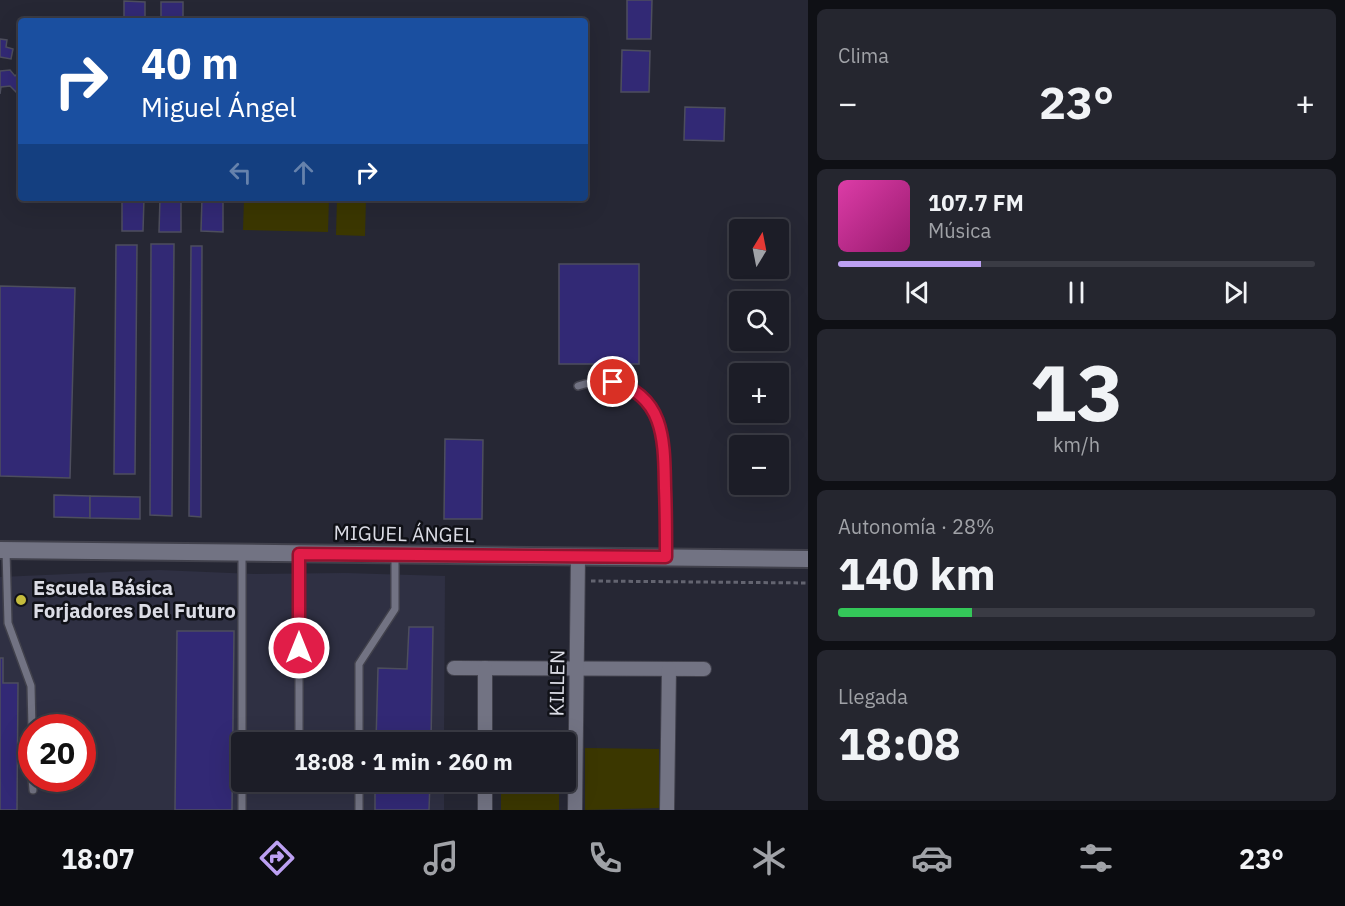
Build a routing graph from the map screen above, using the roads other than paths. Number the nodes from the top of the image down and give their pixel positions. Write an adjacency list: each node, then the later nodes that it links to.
1 (578, 386): 7 (lane)
2 (3, 550): 3 (street, MIGUEL ÁNGEL); 14 (lane)
3 (242, 553): 4 (street, MIGUEL ÁNGEL); 15 (lane)
4 (299, 554): 5 (street, MIGUEL ÁNGEL); 16 (lane)
5 (395, 555): 6 (street, MIGUEL ÁNGEL); 17 (lane)
6 (579, 557): 7 (street, MIGUEL ÁNGEL); 11 (street, KILLEN)
7 (666, 557): 8 (street, MIGUEL ÁNGEL)
8 (808, 559)
9 (453, 668): 10 (street)
10 (485, 668): 11 (street); 18 (street)
11 (577, 669): 12 (street); 25 (street, KILLEN)
12 (669, 669): 13 (street); 26 (street)
13 (704, 669)
14 (32, 714)
15 (242, 732)
16 (299, 732)
17 (359, 732)
18 (485, 732)
19 (242, 792): 22 (lane)
20 (359, 792): 23 (lane)
21 (485, 792): 24 (street)
22 (242, 810)
23 (359, 810)
24 (485, 810)
25 (575, 810)
26 (668, 810)

